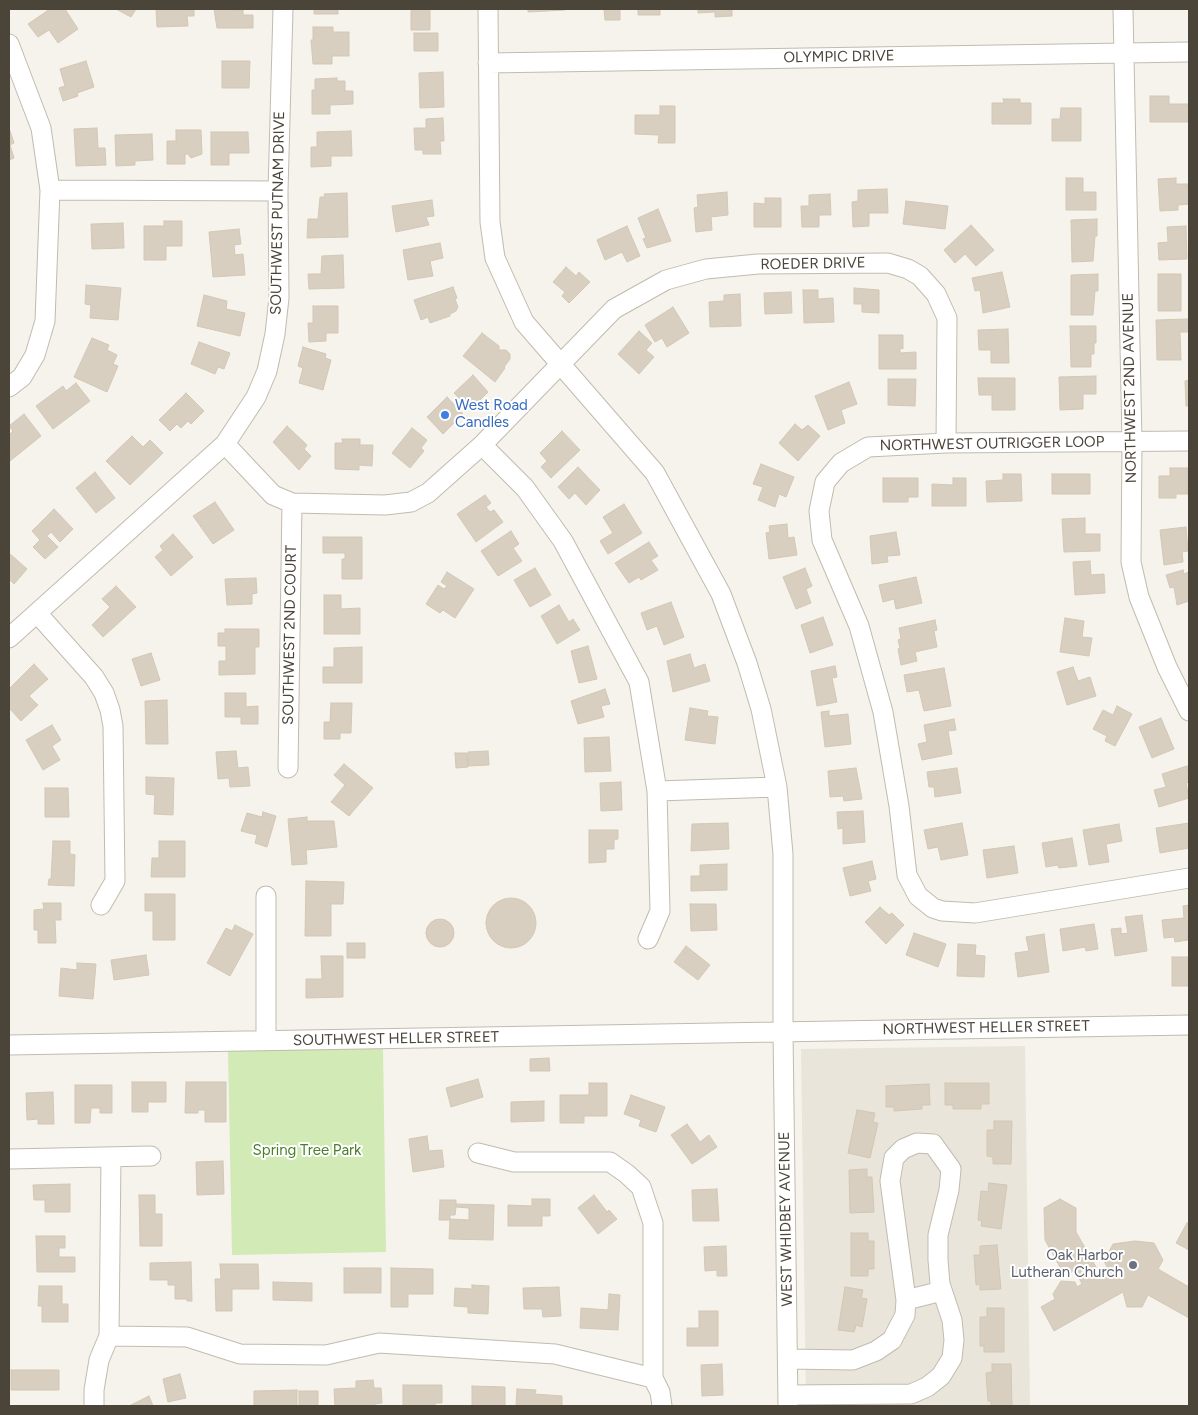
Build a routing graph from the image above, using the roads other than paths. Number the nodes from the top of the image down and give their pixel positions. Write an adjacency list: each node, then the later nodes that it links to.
1 (283, 9): 10 (street, SOUTHWEST PUTNAM DRIVE)
2 (488, 9): 7 (street, WEST WHIDBEY AVENUE)
3 (1123, 9): 6 (street, NORTHWEST 2ND AVENUE)
4 (9, 44): 8 (street)
5 (1189, 52): 6 (street, OLYMPIC DRIVE)
6 (1125, 53): 7 (street, OLYMPIC DRIVE); 13 (street, NORTHWEST 2ND AVENUE)
7 (488, 63): 11 (street, WEST WHIDBEY AVENUE)
8 (15, 75): 9 (street)
9 (50, 190): 10 (street); 12 (street)
10 (278, 191): 16 (street, SOUTHWEST PUTNAM DRIVE)
11 (562, 366): 15 (street, ROEDER DRIVE); 17 (street, ROEDER DRIVE); 23 (street, WEST WHIDBEY AVENUE)
12 (9, 387)
13 (1132, 442): 14 (street, NORTHWEST OUTRIGGER LOOP); 15 (street, NORTHWEST OUTRIGGER LOOP); 21 (street, NORTHWEST 2ND AVENUE)
14 (1189, 442)
15 (946, 443): 25 (street, NORTHWEST OUTRIGGER LOOP)
16 (225, 444): 18 (street); 19 (street, SOUTHWEST PUTNAM DRIVE)
17 (482, 445): 18 (street, ROEDER DRIVE); 24 (street)
18 (292, 503): 22 (street, SOUTHWEST 2ND COURT)
19 (36, 613): 20 (street, SOUTHWEST PUTNAM DRIVE); 27 (street)
20 (9, 638)
21 (1189, 711)
22 (288, 768)
23 (777, 788): 24 (street); 30 (street, WEST WHIDBEY AVENUE)
24 (657, 791): 28 (street)
25 (1189, 878)
26 (266, 896): 31 (street)
27 (101, 905)
28 (648, 939)
29 (1189, 1025): 30 (street, NORTHWEST HELLER STREET)
30 (783, 1032): 31 (street, SOUTHWEST HELLER STREET); 40 (street, WEST WHIDBEY AVENUE)
31 (266, 1040): 32 (street, SOUTHWEST HELLER STREET)
32 (9, 1045)
33 (478, 1153): 41 (street)
34 (151, 1156): 35 (street)
35 (110, 1158): 36 (street); 39 (street)
36 (9, 1159)
37 (942, 1291): 38 (street); 38 (street); 42 (street)
38 (906, 1300): 40 (street)
39 (109, 1336): 41 (street); 43 (street)
40 (788, 1359): 42 (street, WEST WHIDBEY AVENUE)
41 (654, 1378): 44 (street)
42 (788, 1401)
43 (94, 1406)
44 (662, 1406)

